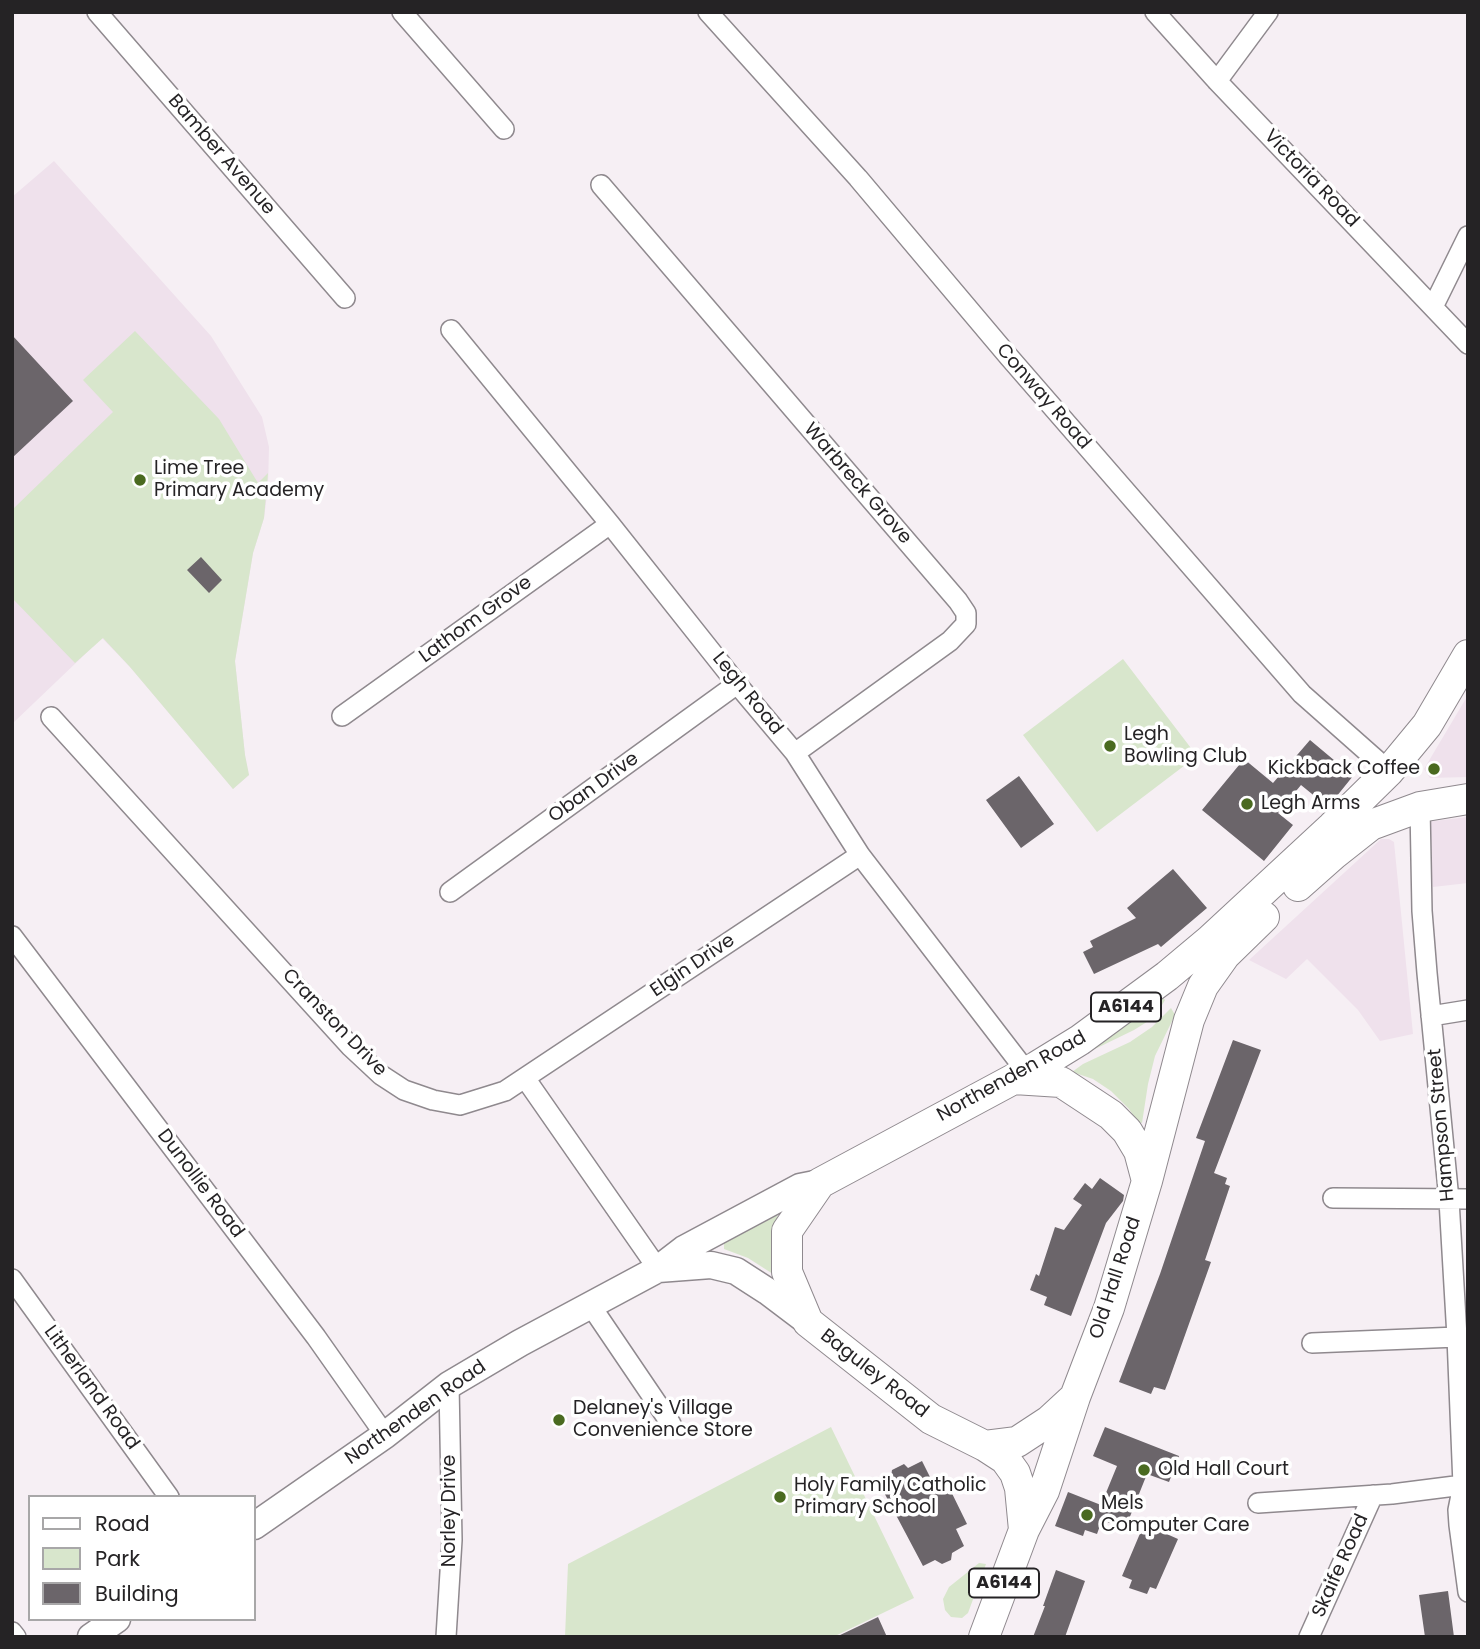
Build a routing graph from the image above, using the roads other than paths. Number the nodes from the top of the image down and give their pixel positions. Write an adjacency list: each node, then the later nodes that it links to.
1 (402, 12): 7 (street)
2 (708, 12): 20 (street, Conway Road)
3 (1155, 12): 6 (street, Victoria Road)
4 (1268, 12): 6 (street)
5 (101, 14): 10 (street, Bamber Avenue)
6 (1217, 81): 11 (street, Victoria Road)
7 (504, 129)
8 (601, 185): 19 (street, Warbreck Grove)
9 (1468, 236): 11 (street)
10 (345, 299)
11 (1433, 307): 13 (street, Victoria Road)
12 (451, 330): 14 (street, Legh Road)
13 (1468, 344)
14 (610, 524): 16 (street, Legh Road); 17 (street, Lathom Grove)
15 (1468, 655): 20 (main road, A6144)
16 (737, 684): 19 (street, Legh Road); 24 (street, Oban Drive)
17 (342, 716)
18 (51, 717): 29 (street, Cranston Drive)
19 (794, 752): 23 (street, Legh Road)
20 (1389, 771): 28 (main road, Northenden Road / A6144)
21 (1468, 799): 22 (main road, A6144)
22 (1420, 807): 27 (street, Hampson Street); 30 (main road, Old Hall Road / A6144)
23 (860, 855): 28 (street, Legh Road); 29 (street, Elgin Drive)
24 (450, 892)
25 (12, 936): 43 (street, Dunollie Road)
26 (1468, 1010): 27 (street)
27 (1432, 1016): 33 (street, Hampson Street)
28 (1020, 1075): 30 (main road); 31 (main road, Northenden Road / A6144)
29 (525, 1078): 34 (street)
30 (1147, 1181): 41 (main road, Old Hall Road / A6144)
31 (820, 1183): 34 (main road, Northenden Road); 37 (main road, Baguley Road / A6144)
32 (1333, 1198): 33 (street)
33 (1458, 1199): 38 (street, Hampson Street)
34 (658, 1269): 36 (main road, Northenden Road); 37 (main road, Northenden Road)
35 (12, 1279): 47 (street, Litherland Road)
36 (591, 1306): 40 (main road, Northenden Road); 42 (street)
37 (808, 1322): 44 (main road, Baguley Road / A6144)
38 (1457, 1337): 39 (street); 45 (street, Hampson Street)
39 (1312, 1343)
40 (449, 1385): 43 (main road, Northenden Road); 56 (street, Norley Drive)
41 (1075, 1397): 44 (main road, A6144); 50 (main road, Old Hall Road / A6144)
42 (671, 1424)
43 (385, 1435): 49 (main road, Northenden Road)
44 (985, 1446): 50 (main road, Old Hall Road / A6144)
45 (1463, 1485): 46 (street); 51 (street, Hampson Street)
46 (1383, 1494): 48 (street); 58 (street, Skaife Road)
47 (168, 1495)
48 (1258, 1503)
49 (256, 1525)
50 (1024, 1530): 57 (main road, Old Hall Road / A6144)
51 (1468, 1592)
52 (114, 1621): 55 (main road)
53 (12, 1632): 54 (street)
54 (16, 1637)
55 (91, 1637)
56 (446, 1637)
57 (984, 1637)
58 (1309, 1637)

